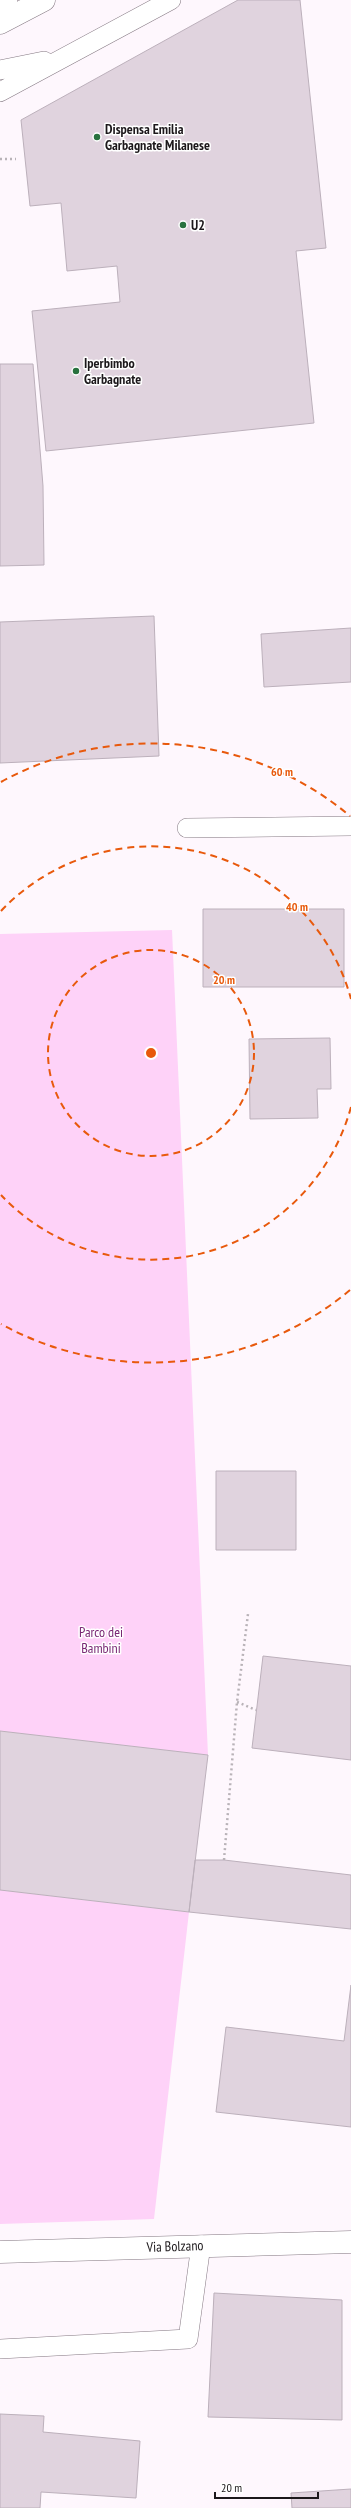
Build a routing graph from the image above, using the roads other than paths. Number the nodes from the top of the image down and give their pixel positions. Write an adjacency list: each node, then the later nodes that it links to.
1 (6, 0): 4 (street)
2 (44, 0): 5 (street)
3 (171, 0): 6 (lane)
4 (0, 3)
5 (0, 22)
6 (61, 58): 7 (lane); 8 (lane)
7 (0, 70)
8 (0, 92)
9 (351, 826): 10 (lane)
10 (187, 828)
11 (351, 2242): 12 (street, Via Bolzano)
12 (201, 2245): 13 (street, Via Bolzano); 14 (lane)
13 (0, 2252)
14 (0, 2349)

